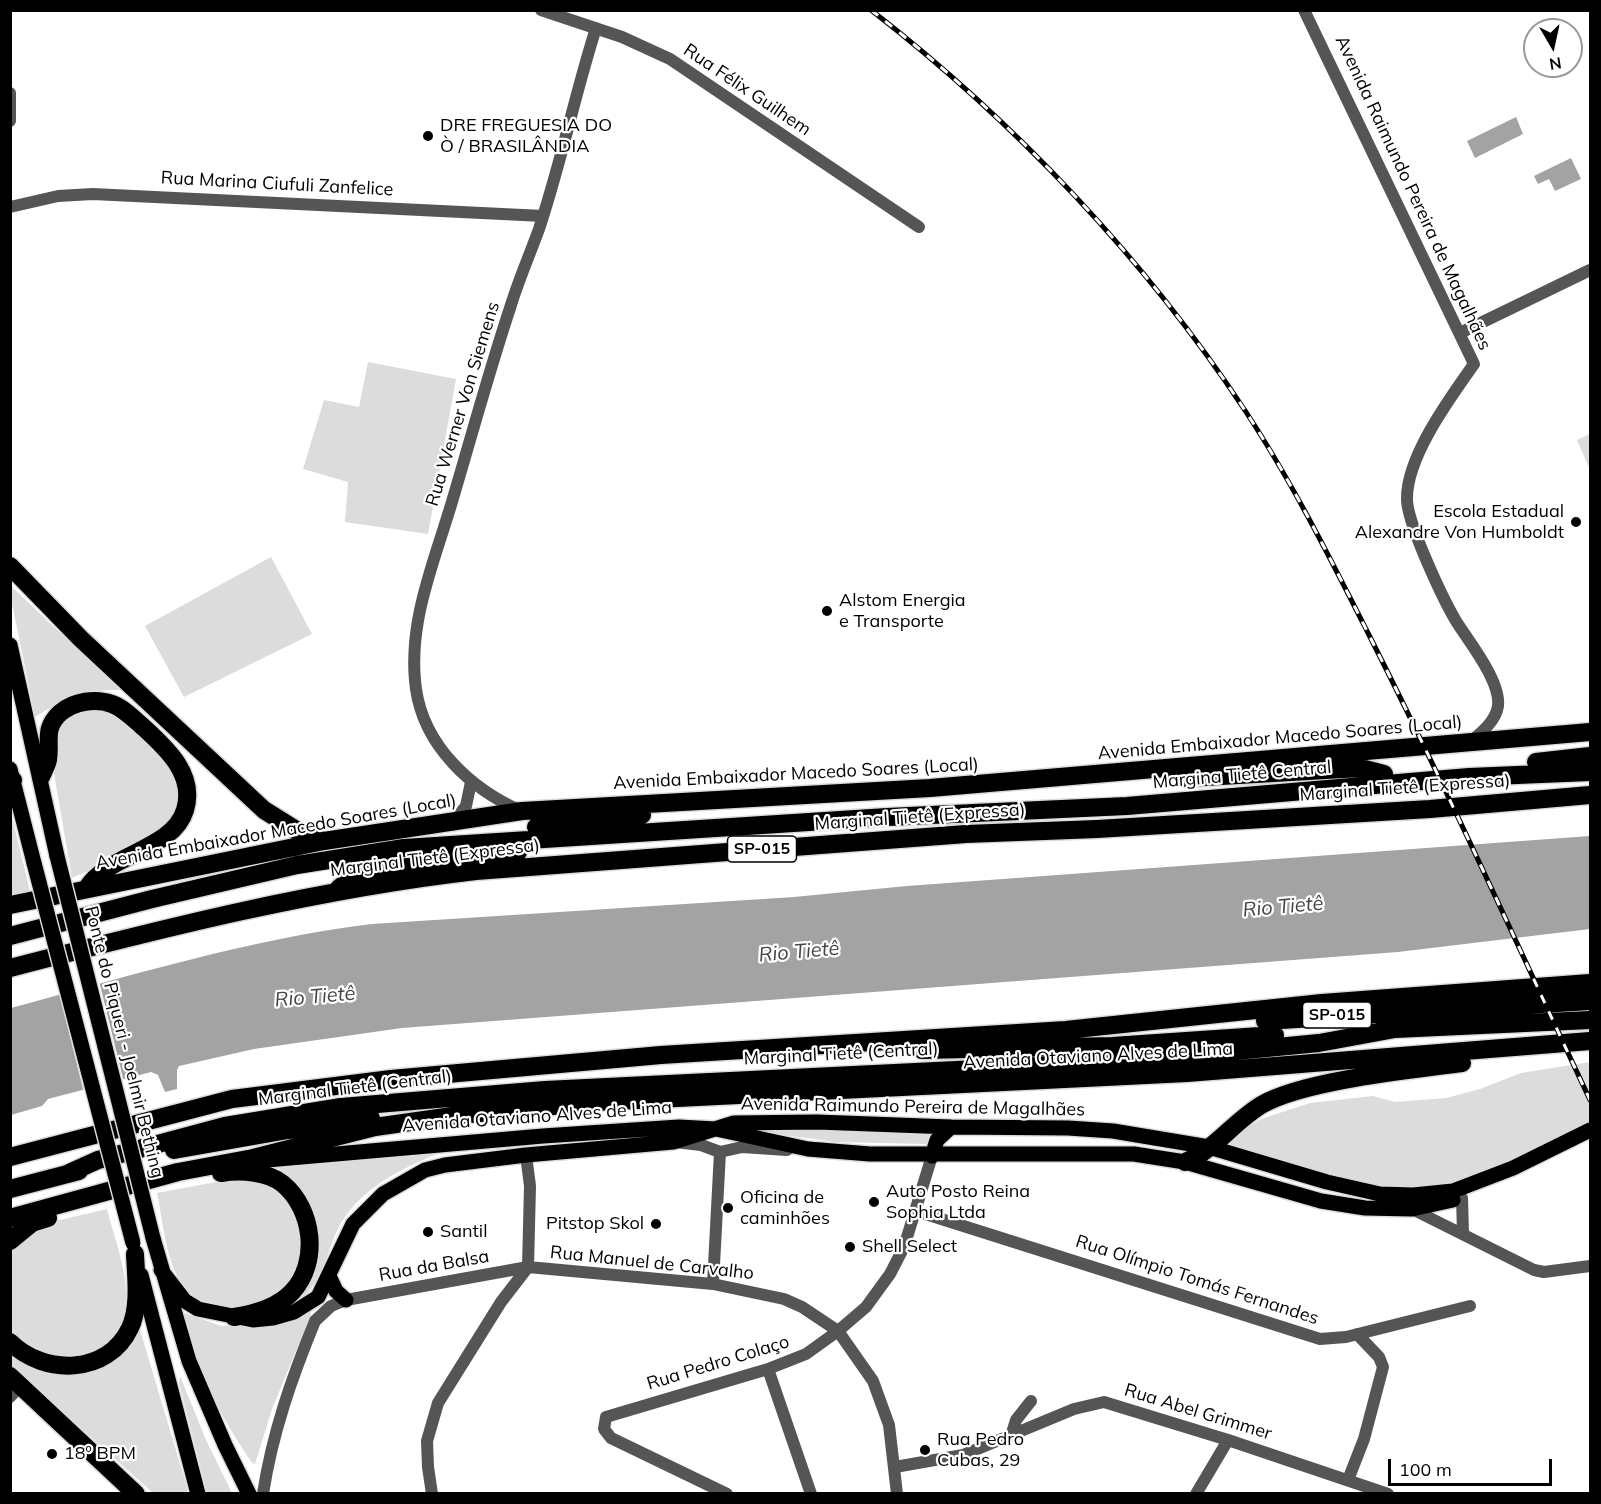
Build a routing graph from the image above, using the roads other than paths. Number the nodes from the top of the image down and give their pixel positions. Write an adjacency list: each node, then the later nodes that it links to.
1 (541, 10): 3 (street, Rua Félix Guilhem)
2 (1304, 10): 10 (street, Avenida Raimundo Pereira de Magalhães)
3 (596, 28): 7 (street, Rua Werner Von Siemens); 8 (street, Rua Félix Guilhem)
4 (10, 93): 5 (street)
5 (10, 121)
6 (10, 207): 7 (street, Rua Marina Ciufuli Zanfelice)
7 (543, 216): 22 (street, Rua Werner Von Siemens)
8 (919, 227)
9 (1590, 270): 10 (street)
10 (1460, 333): 14 (street, Avenida Raimundo Pereira de Magalhães)
11 (10, 566): 29 (highway)
12 (10, 645): 21 (main road, Ponte do Piqueri - Joelmir Bething)
13 (1590, 732): 14 (highway, Avenida Embaixador Macedo Soares (Local))
14 (1470, 743): 20 (highway, Avenida Embaixador Macedo Soares (Local))
15 (1590, 756): 17 (highway)
16 (1590, 771): 17 (highway)
17 (1469, 772): 18 (highway); 26 (highway, Margina Tietê Central)
18 (1384, 774): 20 (highway); 26 (highway)
19 (11, 776): 70 (main road, bridge)
20 (1078, 776): 24 (highway, Avenida Embaixador Macedo Soares (Local))
21 (40, 777): 31 (highway); 73 (main road, Ponte do Piqueri - Joelmir Bething, bridge)
22 (471, 782): 25 (street, Rua Werner Von Siemens); 27 (street)
23 (1590, 795): 32 (highway, Marginal Tietê (Expressa) / SP-015)
24 (717, 800): 25 (highway, Avenida Embaixador Macedo Soares (Local)); 30 (highway)
25 (522, 811): 27 (highway, Avenida Embaixador Macedo Soares (Local))
26 (1018, 811): 28 (highway)
27 (455, 820): 29 (highway, Avenida Embaixador Macedo Soares (Local))
28 (737, 829): 30 (highway); 32 (highway)
29 (324, 841): 31 (highway, Avenida Embaixador Macedo Soares (Local))
30 (404, 848): 34 (highway)
31 (87, 888): 33 (highway, Avenida Embaixador Macedo Soares (Local))
32 (335, 891): 35 (highway, Marginal Tietê (Expressa) / SP-015)
33 (10, 905)
34 (10, 936)
35 (10, 968)
36 (1590, 983): 38 (highway, SP-015)
37 (1590, 1001): 38 (highway, SP-015)
38 (1158, 1020): 42 (highway, SP-015)
39 (1590, 1020): 40 (highway, Marginal Tietê (Central))
40 (1395, 1029): 42 (highway); 61 (highway, Marginal Tietê (Central))
41 (1590, 1041): 43 (highway, Avenida Otaviano Alves de Lima)
42 (870, 1043): 57 (highway, SP-015)
43 (1500, 1049): 44 (highway, Avenida Otaviano Alves de Lima); 51 (highway)
44 (459, 1115): 58 (highway, Avenida Otaviano Alves de Lima); 61 (highway)
45 (951, 1127): 46 (main road, Avenida Raimundo Pereira de Magalhães); 51 (main road, Avenida Raimundo Pereira de Magalhães); 56 (main road)
46 (716, 1129): 48 (main road, Avenida Otaviano Alves de Lima); 50 (main road, Avenida Otaviano Alves de Lima); 52 (main road, Avenida Raimundo Pereira de Magalhães)
47 (1590, 1130): 51 (main road, Avenida Raimundo Pereira de Magalhães)
48 (543, 1136): 54 (main road); 58 (main road, Avenida Otaviano Alves de Lima)
49 (1590, 1141): 63 (main road, Avenida Raimundo Pereira de Magalhães)
50 (673, 1142): 53 (street); 54 (main road, Avenida Otaviano Alves de Lima)
51 (1209, 1147): 59 (highway)
52 (808, 1149): 53 (street); 56 (main road, Avenida Raimundo Pereira de Magalhães)
53 (720, 1152): 75 (street)
54 (544, 1154): 55 (main road, Avenida Otaviano Alves de Lima)
55 (526, 1155): 72 (street); 74 (main road, Avenida Otaviano Alves de Lima)
56 (932, 1156): 59 (main road, Avenida Raimundo Pereira de Magalhães); 66 (street, Rua Pedro Colaço)
57 (10, 1157)
58 (253, 1158): 60 (highway, Avenida Otaviano Alves de Lima)
59 (1185, 1162): 65 (main road, Avenida Raimundo Pereira de Magalhães)
60 (178, 1172): 64 (highway, Avenida Otaviano Alves de Lima); 78 (highway)
61 (69, 1173): 62 (highway)
62 (10, 1189)
63 (1462, 1198): 65 (main road, Avenida Raimundo Pereira de Magalhães); 68 (street)
64 (68, 1203): 67 (highway, Avenida Otaviano Alves de Lima); 69 (highway)
65 (1412, 1209): 68 (street)
66 (916, 1211): 79 (street, Rua Pedro Colaço); 80 (street, Rua Olímpio Tomás Fernandes)
67 (10, 1218)
68 (1463, 1233): 71 (street)
69 (10, 1240)
70 (134, 1249): 81 (highway); 91 (main road)
71 (1590, 1266)
72 (528, 1267): 75 (street, Rua Manuel de Carvalho); 76 (street, Rua da Balsa); 94 (street)
73 (160, 1270): 78 (main road, Avenida Otaviano Alves de Lima); 92 (main road, Ponte do Piqueri - Joelmir Bething)
74 (329, 1276): 76 (main road); 78 (main road, Avenida Otaviano Alves de Lima)
75 (713, 1284): 79 (street, Rua Manuel de Carvalho)
76 (346, 1300): 93 (street)
77 (1470, 1306): 80 (street, Rua Olímpio Tomás Fernandes)
78 (234, 1317)
79 (838, 1331): 82 (street, Rua Pedro Colaço); 87 (street, Rua Manuel de Carvalho)
80 (1357, 1334): 88 (street)
81 (10, 1342)
82 (768, 1369): 95 (street, Rua Pedro Colaço); 96 (street)
83 (14, 1386): 90 (highway)
84 (1031, 1401): 85 (street)
85 (1011, 1436): 86 (street, Rua Abel Grimmer); 87 (street, Rua Abel Grimmer)
86 (1228, 1440): 88 (street, Rua Abel Grimmer); 97 (street)
87 (895, 1467): 89 (street, Rua Manuel de Carvalho)
88 (1348, 1479): 98 (street, Rua Abel Grimmer)
89 (897, 1493)
90 (136, 1494)
91 (198, 1494)
92 (249, 1494)
93 (263, 1494)
94 (432, 1494)
95 (727, 1494)
96 (811, 1494)
97 (1196, 1494)
98 (1388, 1494)

